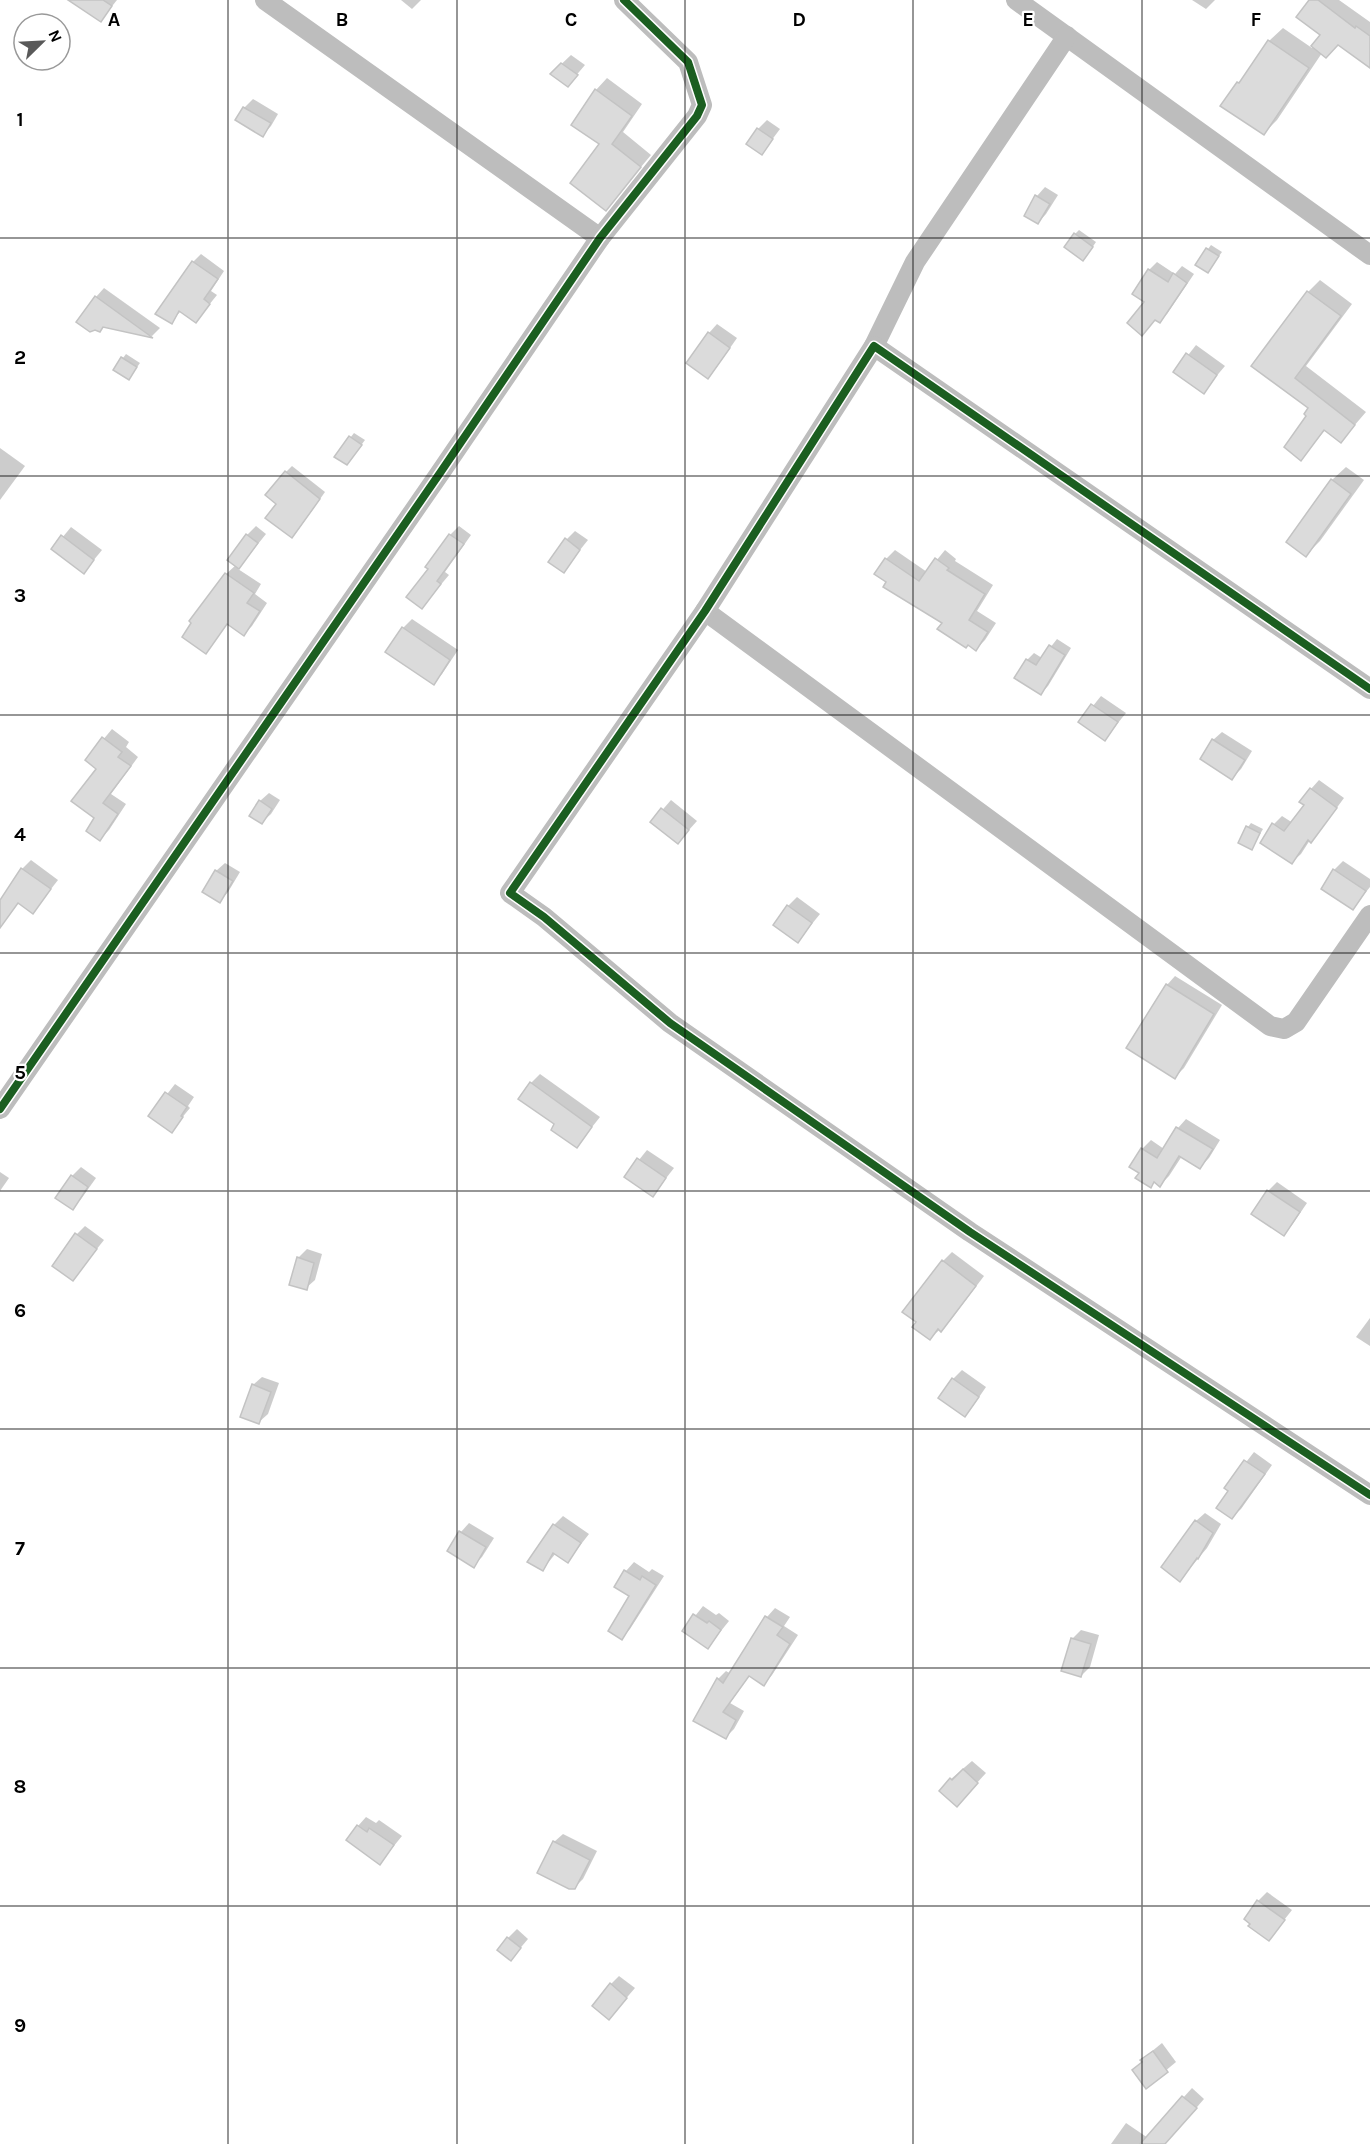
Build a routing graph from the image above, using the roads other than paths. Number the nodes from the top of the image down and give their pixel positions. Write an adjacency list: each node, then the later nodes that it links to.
1 (265, 0): 5 (street)
2 (624, 0): 5 (street)
3 (1016, 0): 4 (street)
4 (1067, 36): 6 (street); 7 (street)
5 (600, 238): 11 (street)
6 (1370, 255)
7 (874, 346): 8 (street); 9 (street)
8 (705, 611): 10 (street); 12 (street)
9 (1370, 689)
10 (1370, 915)
11 (0, 1109)
12 (1370, 1495)

